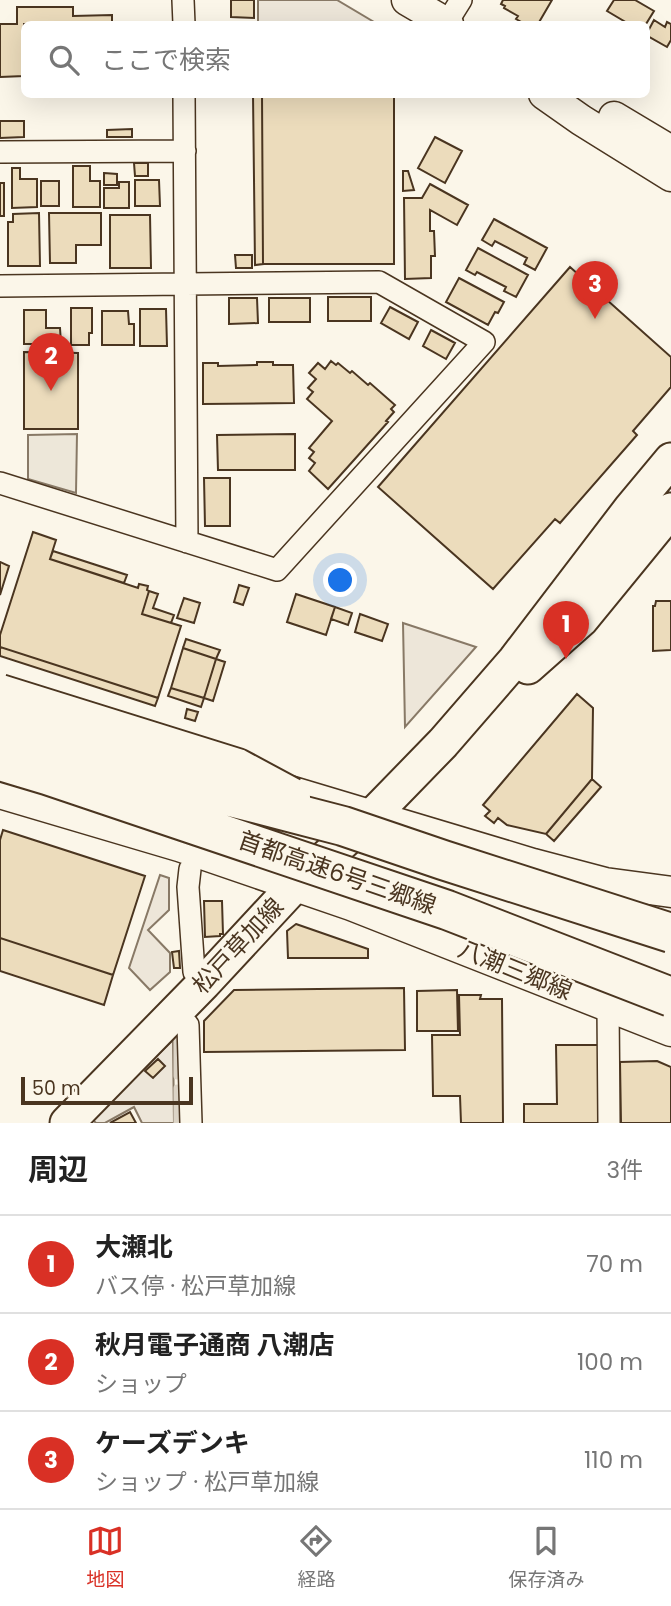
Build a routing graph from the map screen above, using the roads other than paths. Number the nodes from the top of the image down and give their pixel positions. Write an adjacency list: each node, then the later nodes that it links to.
1 (183, 0): 4 (street)
2 (407, 0): 5 (main road)
3 (461, 0): 6 (street)
4 (184, 21)
5 (442, 21)
6 (449, 21)
7 (184, 98): 10 (street)
8 (550, 98): 13 (main road)
9 (581, 98): 11 (main road)
10 (184, 151): 12 (street); 14 (street)
11 (671, 151)
12 (0, 152)
13 (671, 176)
14 (185, 284): 15 (street); 19 (street); 19 (street)
15 (0, 286)
16 (671, 460): 24 (main road, 松戸草加線)
17 (0, 483): 19 (street)
18 (671, 510): 24 (main road, 松戸草加線)
19 (187, 542)
20 (0, 674): 26 (main road)
21 (0, 694): 29 (highway, bridge)
22 (0, 708): 26 (main road)
23 (0, 726): 29 (highway, 首都高速6号三郷線, bridge)
24 (443, 744): 29 (main road, 松戸草加線)
25 (0, 761): 35 (highway, 首都高速6号三郷線, bridge)
26 (203, 765): 29 (main road)
27 (0, 782): 38 (highway)
28 (0, 793): 31 (main road, 八潮三郷線)
29 (358, 820): 31 (main road, 松戸草加線); 32 (main road); 33 (highway, 首都高速6号三郷線, bridge)
30 (190, 869): 34 (street)
31 (295, 885): 34 (main road, 松戸草加線); 36 (main road, 八潮三郷線)
32 (671, 892)
33 (671, 933)
34 (204, 983): 37 (main road, 松戸草加線)
35 (671, 997)
36 (608, 1006): 39 (main road, 八潮三郷線); 42 (street)
37 (176, 1013): 40 (main road, 松戸草加線); 41 (street)
38 (671, 1017)
39 (671, 1031)
40 (67, 1123)
41 (191, 1123)
42 (609, 1123)

